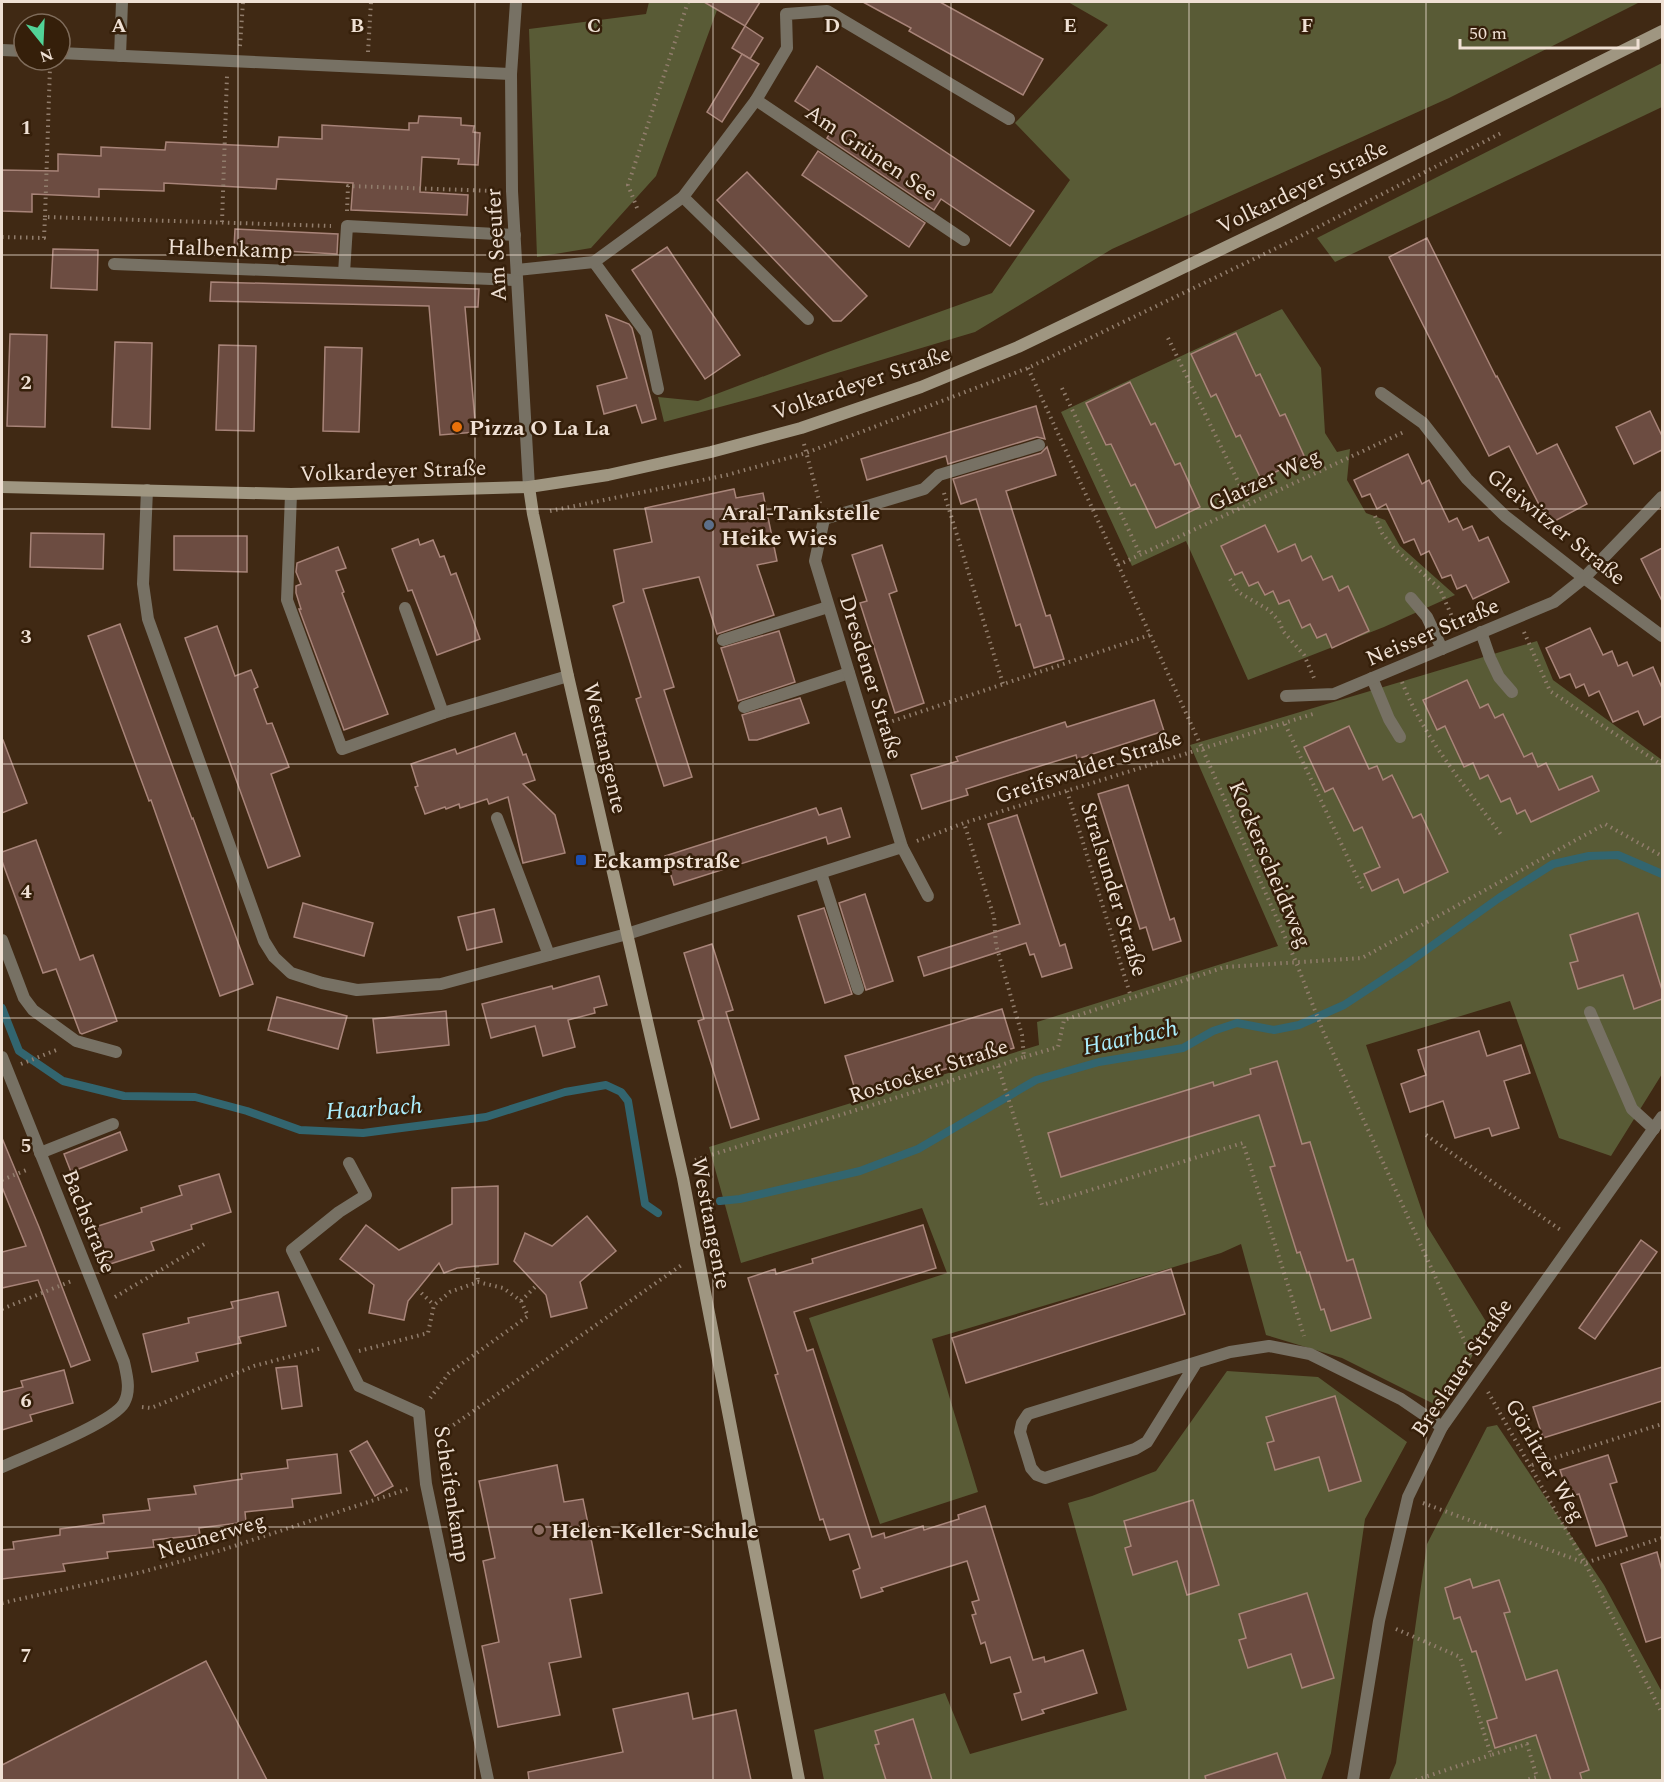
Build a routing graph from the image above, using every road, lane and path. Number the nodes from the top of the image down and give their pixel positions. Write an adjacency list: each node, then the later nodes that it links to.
1 (122, 2): 8 (street)
2 (243, 2): 9 (path, Halbenkamp)
3 (370, 2): 10 (path)
4 (516, 2): 12 (street, Am Seeufer)
5 (688, 2): 20 (path)
6 (1662, 31): 35 (main road, Volkardeyer Straße)
7 (72, 54): 8 (street)
8 (120, 56): 9 (street)
9 (233, 61): 10 (street); 18 (path, Halbenkamp)
10 (368, 67): 12 (street)
11 (50, 72): 17 (path)
12 (511, 74): 15 (street, Am Seeufer)
13 (756, 100): 14 (street); 16 (street); 23 (street, Am Grünen See)
14 (1009, 119)
15 (512, 191): 19 (path); 21 (street, Am Seeufer)
16 (683, 197): 20 (street); 28 (street)
17 (45, 217): 18 (path, Halbenkamp); 22 (path)
18 (222, 222): 19 (path, Halbenkamp)
19 (347, 226): 21 (street); 26 (street)
20 (644, 227): 24 (street)
21 (515, 235): 27 (street, Am Seeufer)
22 (2, 237)
23 (964, 240)
24 (594, 262): 27 (street); 32 (street)
25 (114, 264): 26 (street, Halbenkamp)
26 (344, 273): 27 (street, Halbenkamp)
27 (517, 275): 39 (street, Am Seeufer)
28 (808, 319)
29 (1168, 338): 43 (path)
30 (1028, 368): 47 (path, Kockerscheidtweg)
31 (1062, 388): 46 (path)
32 (658, 389)
33 (1381, 393): 34 (street, Gleiwitzer Straße)
34 (1423, 423): 43 (path, Glatzer Weg); 48 (street, Gleiwitzer Straße)
35 (801, 428): 39 (main road, Volkardeyer Straße); 45 (path)
36 (1040, 444): 37 (street)
37 (939, 475): 45 (street); 64 (path)
38 (2, 487): 40 (main road, Volkardeyer Straße)
39 (530, 487): 41 (main road, Volkardeyer Straße); 62 (main road, Westtangente)
40 (147, 490): 41 (main road, Volkardeyer Straße); 85 (street)
41 (291, 494): 69 (street, Westtangente)
42 (1662, 496): 48 (street, Neisser Straße)
43 (1249, 504): 46 (path, Glatzer Weg)
44 (1375, 516): 58 (path)
45 (824, 519): 51 (street, Dresdener Straße)
46 (1140, 554): 47 (path, Glatzer Weg)
47 (1118, 565): 55 (path, Kockerscheidtweg)
48 (1584, 578): 53 (street, Neisser Straße); 56 (street, Gleiwitzer Straße)
49 (1230, 579): 66 (path)
50 (1411, 598): 59 (street)
51 (828, 607): 57 (street); 61 (street, Dresdener Straße)
52 (405, 609): 69 (street)
53 (1518, 618): 54 (street, Neisser Straße); 73 (path)
54 (1481, 632): 58 (street, Neisser Straße); 65 (street)
55 (1150, 635): 64 (path); 72 (path, Kockerscheidtweg)
56 (1662, 636)
57 (723, 640)
58 (1462, 641): 59 (street, Neisser Straße)
59 (1442, 649): 60 (street, Neisser Straße)
60 (1397, 668): 63 (street, Neisser Straße); 77 (path)
61 (849, 673): 68 (street); 70 (street, Dresdener Straße)
62 (568, 676): 69 (street, Westtangente); 83 (main road, Westtangente)
63 (1372, 678): 66 (street, Neisser Straße); 71 (street)
64 (1003, 684): 70 (path)
65 (1512, 692)
66 (1321, 695): 67 (street, Neisser Straße)
67 (1286, 696)
68 (744, 707)
69 (443, 713)
70 (866, 730): 78 (street, Dresdener Straße)
71 (1400, 737)
72 (1202, 748): 74 (path, Greifswalder Straße); 81 (path, Greifswalder Straße); 86 (path, Kockerscheidtweg)
73 (1662, 765)
74 (1067, 791): 76 (path, Greifswalder Straße); 88 (path, Stralsunder Straße)
75 (497, 818): 85 (street)
76 (964, 823): 78 (path, Greifswalder Straße); 93 (path, Rostocker Straße)
77 (1502, 836)
78 (902, 847): 80 (street); 82 (street, Dresdener Straße)
79 (1662, 856): 86 (path, Stralsunder Straße)
80 (821, 873): 83 (street); 87 (street)
81 (1363, 890)
82 (928, 896)
83 (627, 934): 85 (street); 102 (main road, Westtangente)
84 (2, 940): 90 (street)
85 (549, 955)
86 (1296, 962): 88 (path, Stralsunder Straße); 119 (path, Kockerscheidtweg)
87 (858, 989)
88 (1131, 997): 93 (path, Stralsunder Straße)
89 (1590, 1012): 98 (street)
90 (116, 1052)
91 (42, 1055): 94 (path)
92 (2, 1057): 100 (street, Bachstraße)
93 (1024, 1057): 95 (path, Rostocker Straße)
94 (22, 1063)
95 (998, 1066): 102 (path, Rostocker Straße); 117 (path)
96 (1662, 1118): 98 (street, Breslauer Straße)
97 (113, 1124): 100 (street)
98 (1654, 1129): 104 (street, Breslauer Straße)
99 (1426, 1135): 104 (path)
100 (42, 1158): 103 (path); 108 (street, Bachstraße)
101 (349, 1163): 116 (street, Scheifenkamp)
102 (680, 1165): 106 (main road, Westtangente)
103 (2, 1180)
104 (1575, 1240): 119 (street, Breslauer Straße)
105 (208, 1242): 113 (path)
106 (696, 1254): 124 (path); 136 (main road, Westtangente)
107 (477, 1266): 109 (path)
108 (89, 1274): 113 (street, Bachstraße); 115 (path)
109 (478, 1282): 112 (path); 114 (path)
110 (537, 1286): 112 (path)
111 (417, 1289): 114 (path)
112 (521, 1301): 121 (path)
113 (101, 1305): 120 (street, Bachstraße)
114 (434, 1305): 116 (path)
115 (2, 1309)
116 (341, 1349): 120 (path); 121 (street, Scheifenkamp)
117 (1310, 1354): 118 (street); 123 (street)
118 (1196, 1363): 118 (street)
119 (1478, 1374): 123 (street, Breslauer Straße); 125 (path, Görlitzer Weg)
120 (124, 1404): 126 (street)
121 (419, 1413): 124 (street, Scheifenkamp)
122 (1662, 1424): 125 (path)
123 (1442, 1427): 128 (street, Breslauer Straße)
124 (420, 1431): 127 (street, Scheifenkamp)
125 (1531, 1465): 130 (path, Görlitzer Weg)
126 (2, 1467)
127 (426, 1484): 131 (path, Neunerweg); 135 (street, Scheifenkamp)
128 (1408, 1497): 130 (path); 132 (street, Breslauer Straße)
129 (1662, 1538): 130 (path)
130 (1585, 1563): 133 (path, Görlitzer Weg)
131 (2, 1603)
132 (1378, 1621): 134 (path); 137 (street, Breslauer Straße)
133 (1662, 1713)
134 (1491, 1755): 138 (path); 139 (path)
135 (488, 1780)
136 (799, 1780)
137 (1353, 1780)
138 (1416, 1780)
139 (1526, 1780)

